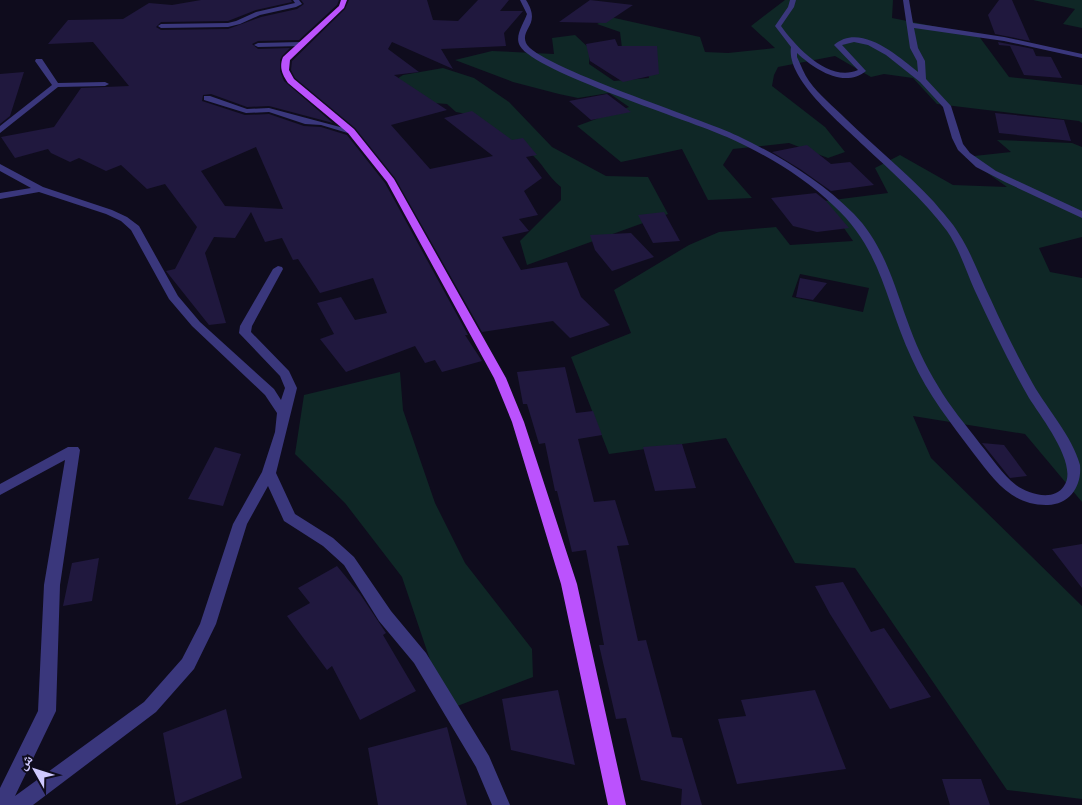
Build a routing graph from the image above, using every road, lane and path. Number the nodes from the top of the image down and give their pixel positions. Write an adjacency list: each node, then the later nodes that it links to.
1 (296, 0): 7 (street)
2 (344, 0): 8 (main road)
3 (523, 0): 10 (street)
4 (793, 0): 10 (street)
5 (906, 0): 6 (street)
6 (911, 25): 11 (street); 13 (street)
7 (161, 26)
8 (301, 44): 9 (street); 18 (main road)
9 (258, 45)
10 (794, 47): 13 (street)
11 (1082, 56)
12 (39, 61): 15 (street)
13 (922, 79): 22 (street)
14 (105, 84): 15 (street)
15 (56, 85): 17 (street)
16 (207, 98): 18 (street)
17 (0, 130)
18 (351, 131): 30 (main road)
19 (0, 167): 20 (street)
20 (40, 189): 21 (street); 24 (street)
21 (0, 196)
22 (1082, 215)
23 (278, 270): 24 (street)
24 (283, 414): 25 (street)
25 (269, 473): 28 (street); 29 (street)
26 (0, 490): 27 (street)
27 (1, 805)
28 (18, 805)
29 (501, 805)
30 (617, 805)

